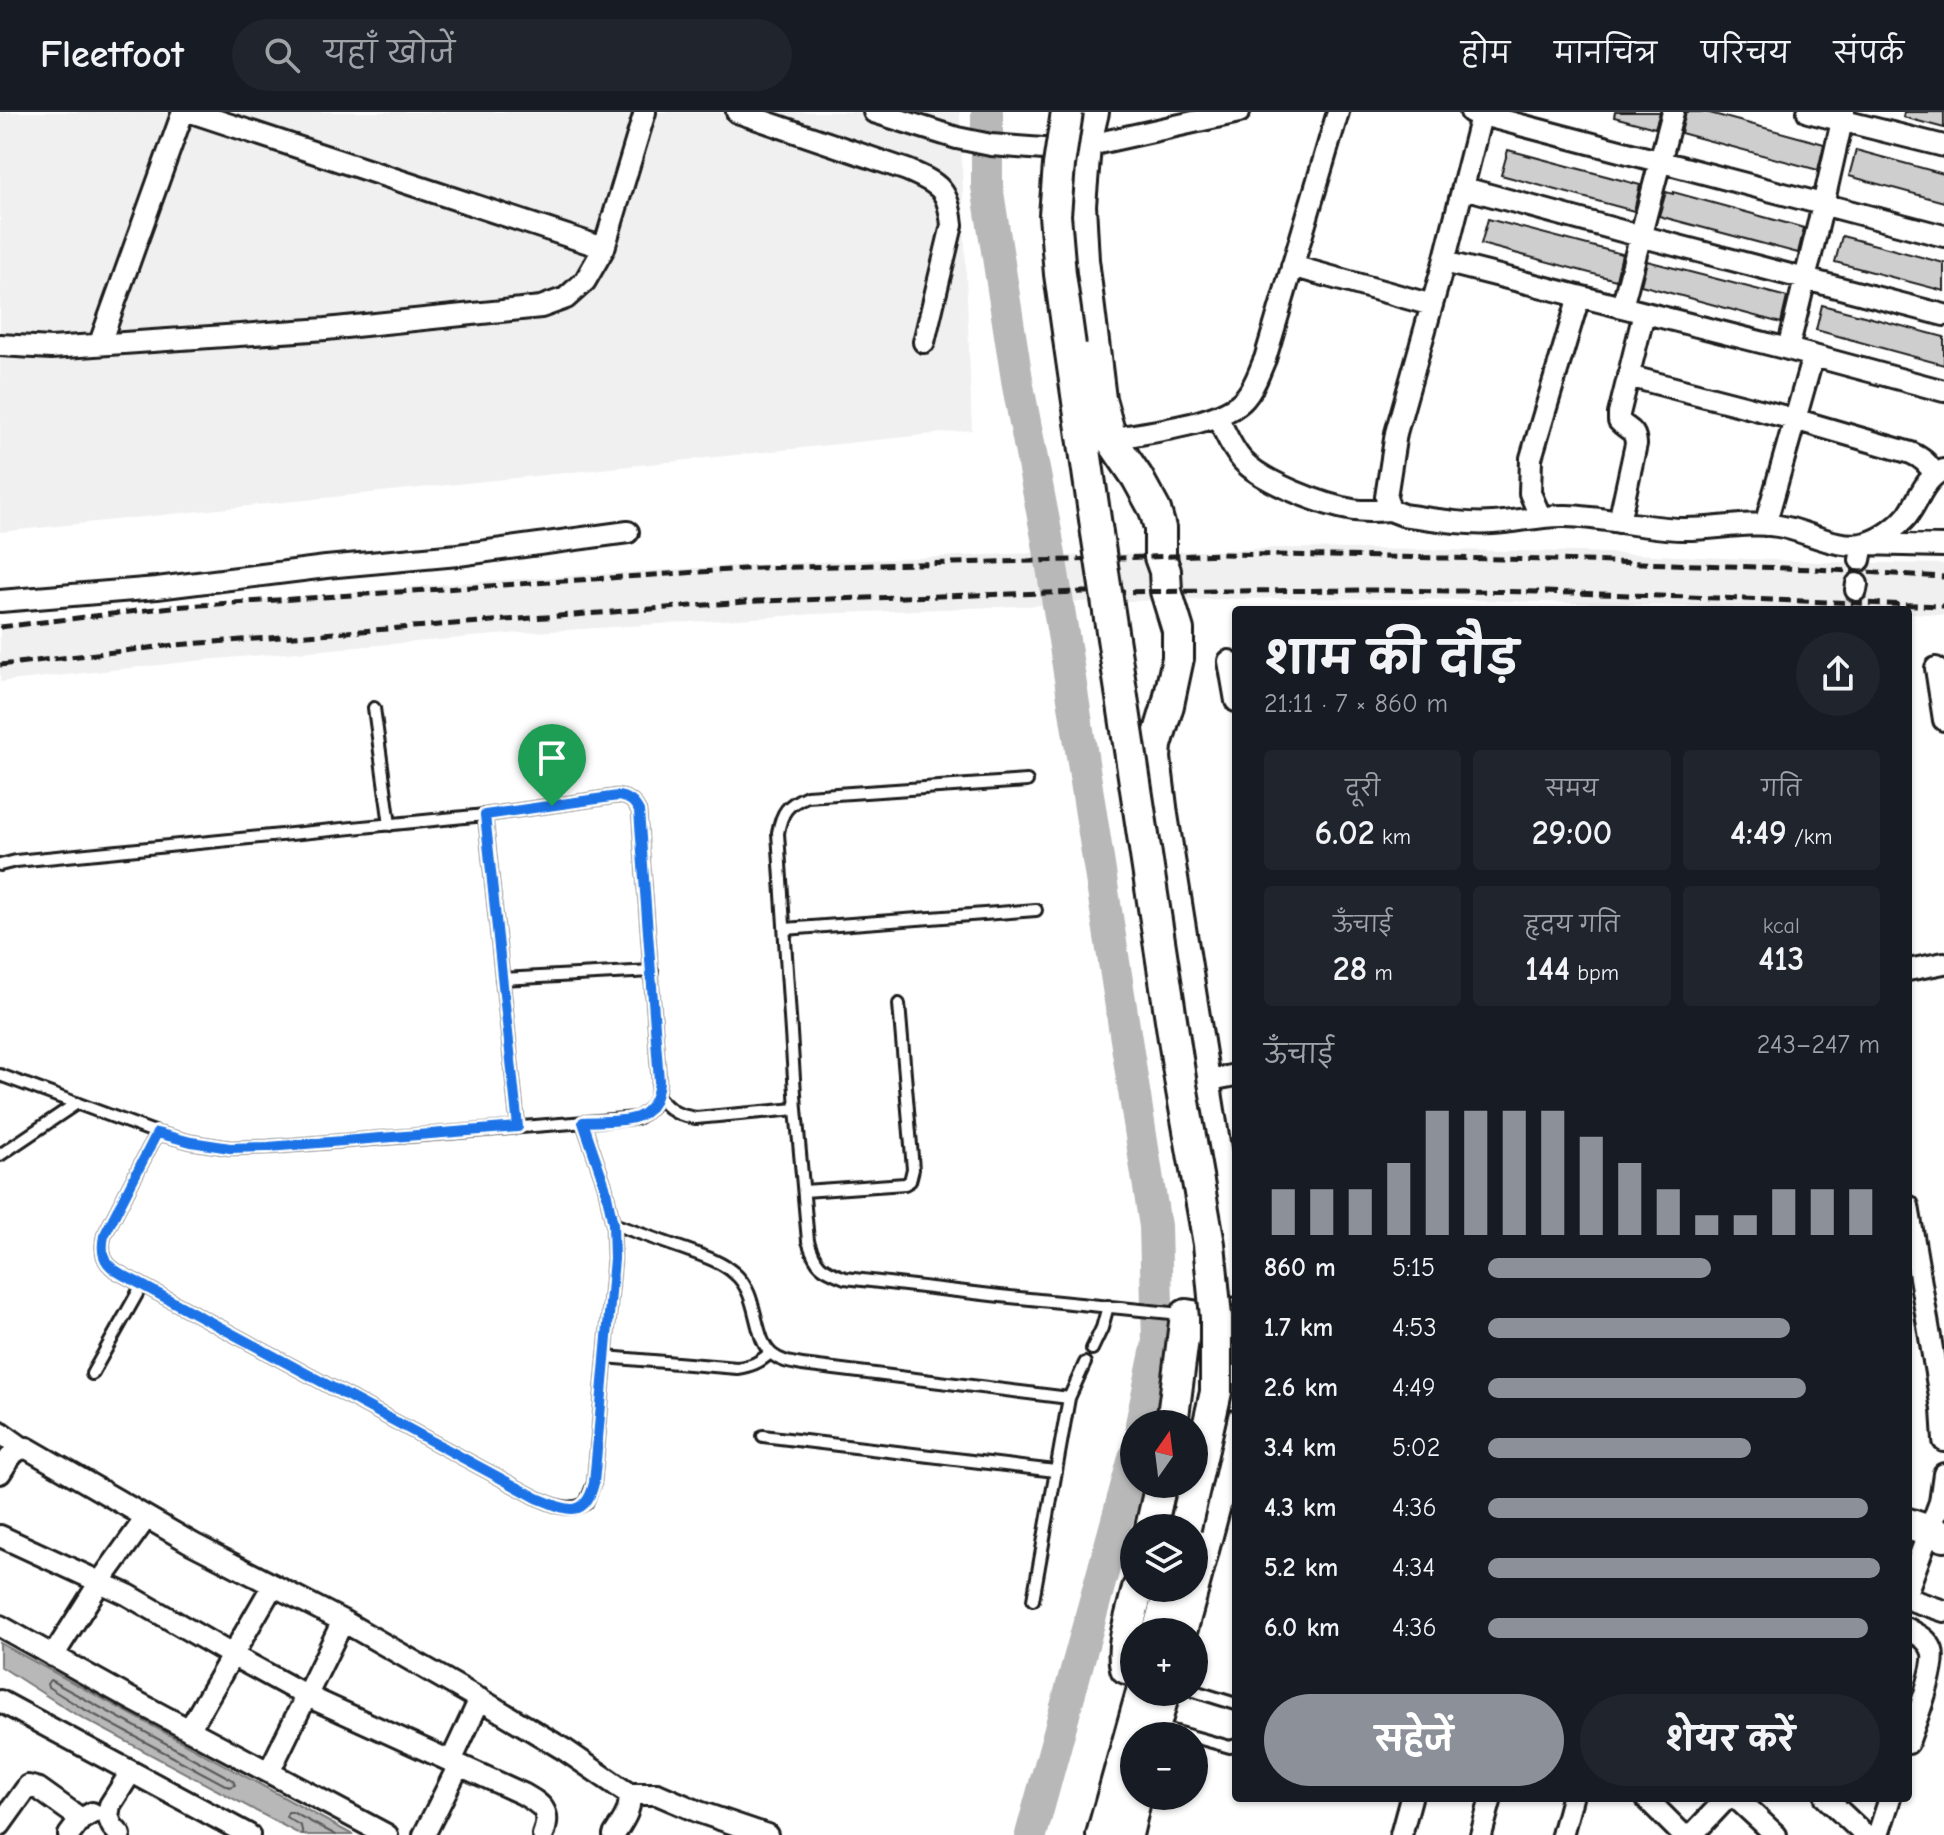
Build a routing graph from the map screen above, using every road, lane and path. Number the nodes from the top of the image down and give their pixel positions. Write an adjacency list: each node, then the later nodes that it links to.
1 (183, 112): 31 (street)
2 (191, 112): 21 (street)
3 (645, 112): 21 (street)
4 (737, 112): 30 (street)
5 (874, 112): 14 (street)
6 (1067, 112): 99 (street, bridge)
7 (1093, 112): 14 (street)
8 (1239, 112): 14 (street)
9 (1338, 112): 23 (street)
10 (1673, 112): 16 (street)
11 (1808, 112): 13 (street)
12 (1478, 113): 16 (street); 17 (street)
13 (1843, 116): 15 (street); 18 (street)
14 (1085, 146): 39 (street)
15 (1944, 146)
16 (1660, 162): 18 (street); 19 (street)
17 (1464, 188): 19 (street); 22 (street)
18 (1823, 205): 20 (street); 24 (street)
19 (1640, 236): 24 (street); 27 (street)
20 (1944, 236)
21 (604, 248): 31 (street)
22 (1444, 262): 25 (street); 26 (street)
23 (1292, 266): 26 (street); 37 (street)
24 (1805, 278): 29 (street); 33 (street)
25 (1579, 297): 27 (street); 42 (street)
26 (1432, 305): 41 (street)
27 (1622, 307): 28 (street)
28 (1644, 313): 33 (street); 35 (street)
29 (1944, 315)
30 (924, 342)
31 (100, 343): 32 (street)
32 (0, 345)
33 (1788, 349): 34 (street)
34 (1813, 356): 36 (street); 38 (street)
35 (1628, 376): 38 (street); 43 (street)
36 (1944, 391)
37 (1217, 417): 39 (street); 41 (street)
38 (1794, 419): 40 (street); 44 (street)
39 (1111, 439): 67 (street)
40 (1939, 472): 47 (street)
41 (1390, 510): 42 (street)
42 (1540, 516): 43 (street)
43 (1619, 522): 44 (street)
44 (1765, 525): 47 (street)
45 (628, 532): 48 (street)
46 (1944, 546): 47 (street)
47 (1862, 552)
48 (0, 601)
49 (1229, 661): 51 (street)
50 (1936, 668): 53 (street)
51 (1232, 678)
52 (374, 708): 56 (lane)
53 (1944, 720)
54 (1027, 781): 59 (lane)
55 (485, 815): 56 (lane); 62 (lane); 63 (lane)
56 (390, 825): 57 (lane)
57 (0, 865)
58 (1036, 910): 59 (lane)
59 (785, 929): 70 (lane)
60 (1944, 963): 61 (street)
61 (1912, 969)
62 (652, 971): 63 (lane); 68 (lane)
63 (502, 979): 72 (lane)
64 (899, 1004): 75 (lane)
65 (0, 1075): 69 (lane)
66 (1232, 1076): 67 (street)
67 (1205, 1081): 78 (street)
68 (658, 1097): 70 (lane); 71 (lane)
69 (77, 1103): 73 (lane); 74 (lane)
70 (796, 1109): 75 (lane)
71 (583, 1122): 72 (lane); 76 (lane)
72 (518, 1127): 73 (lane)
73 (157, 1133): 79 (lane)
74 (0, 1155)
75 (804, 1191): 80 (lane)
76 (613, 1224): 84 (lane); 85 (lane)
77 (1912, 1230): 93 (street)
78 (1232, 1255)
79 (142, 1285): 85 (lane); 87 (lane)
80 (1108, 1306): 81 (lane); 83 (lane)
81 (1178, 1314): 82 (street); 89 (street)
82 (1232, 1322)
83 (1092, 1349)
84 (770, 1353): 85 (lane); 88 (lane)
85 (605, 1357)
86 (1085, 1363): 88 (lane)
87 (92, 1374)
88 (1069, 1398): 95 (lane)
89 (1173, 1410)
90 (0, 1432): 94 (street)
91 (763, 1436): 95 (lane)
92 (1232, 1441): 102 (street)
93 (1944, 1441)
94 (21, 1447): 96 (street); 100 (street)
95 (1055, 1471): 107 (lane)
96 (0, 1473)
97 (1944, 1474): 98 (street)
98 (1942, 1503): 101 (street)
99 (1188, 1514)
100 (146, 1518): 105 (street); 106 (street)
101 (1927, 1530): 104 (street)
102 (1208, 1533)
103 (0, 1536): 105 (street)
104 (1912, 1576)
105 (100, 1582): 113 (street); 114 (street)
106 (273, 1585): 110 (street); 113 (street)
107 (1033, 1600)
108 (1912, 1600): 109 (street)
109 (1944, 1611)
110 (343, 1621): 116 (street); 117 (street)
111 (0, 1626): 114 (street)
112 (1912, 1631): 122 (street)
113 (232, 1655): 116 (street); 121 (street)
114 (53, 1656): 121 (street)
115 (1208, 1695): 119 (lane)
116 (307, 1696): 125 (street); 127 (street)
117 (480, 1699): 125 (street); 128 (street)
118 (0, 1701): 126 (street)
119 (1232, 1703)
120 (1139, 1706): 142 (street)
121 (189, 1730): 127 (street)
122 (1912, 1731)
123 (1208, 1741): 124 (lane)
124 (1232, 1746)
125 (455, 1763): 146 (street); 147 (street)
126 (131, 1772): 138 (street); 144 (street)
127 (269, 1772): 145 (street)
128 (629, 1794): 141 (street); 148 (street)
129 (1410, 1802): 149 (street)
130 (1490, 1802): 150 (street)
131 (1571, 1802): 151 (street)
132 (1650, 1802): 152 (street)
133 (1723, 1802): 153 (street)
134 (1740, 1802): 154 (street)
135 (1830, 1802): 155 (street)
136 (1889, 1802): 156 (street)
137 (1127, 1810): 142 (street)
138 (108, 1816): 140 (street); 143 (street)
139 (0, 1825): 140 (street)
140 (75, 1827)
141 (762, 1834)
142 (1111, 1834)
143 (120, 1835)
144 (249, 1835)
145 (387, 1835)
146 (424, 1835)
147 (543, 1835)
148 (614, 1835)
149 (1401, 1835)
150 (1481, 1835)
151 (1562, 1835)
152 (1683, 1835)
153 (1692, 1835)
154 (1776, 1835)
155 (1865, 1835)
156 (1878, 1835)

